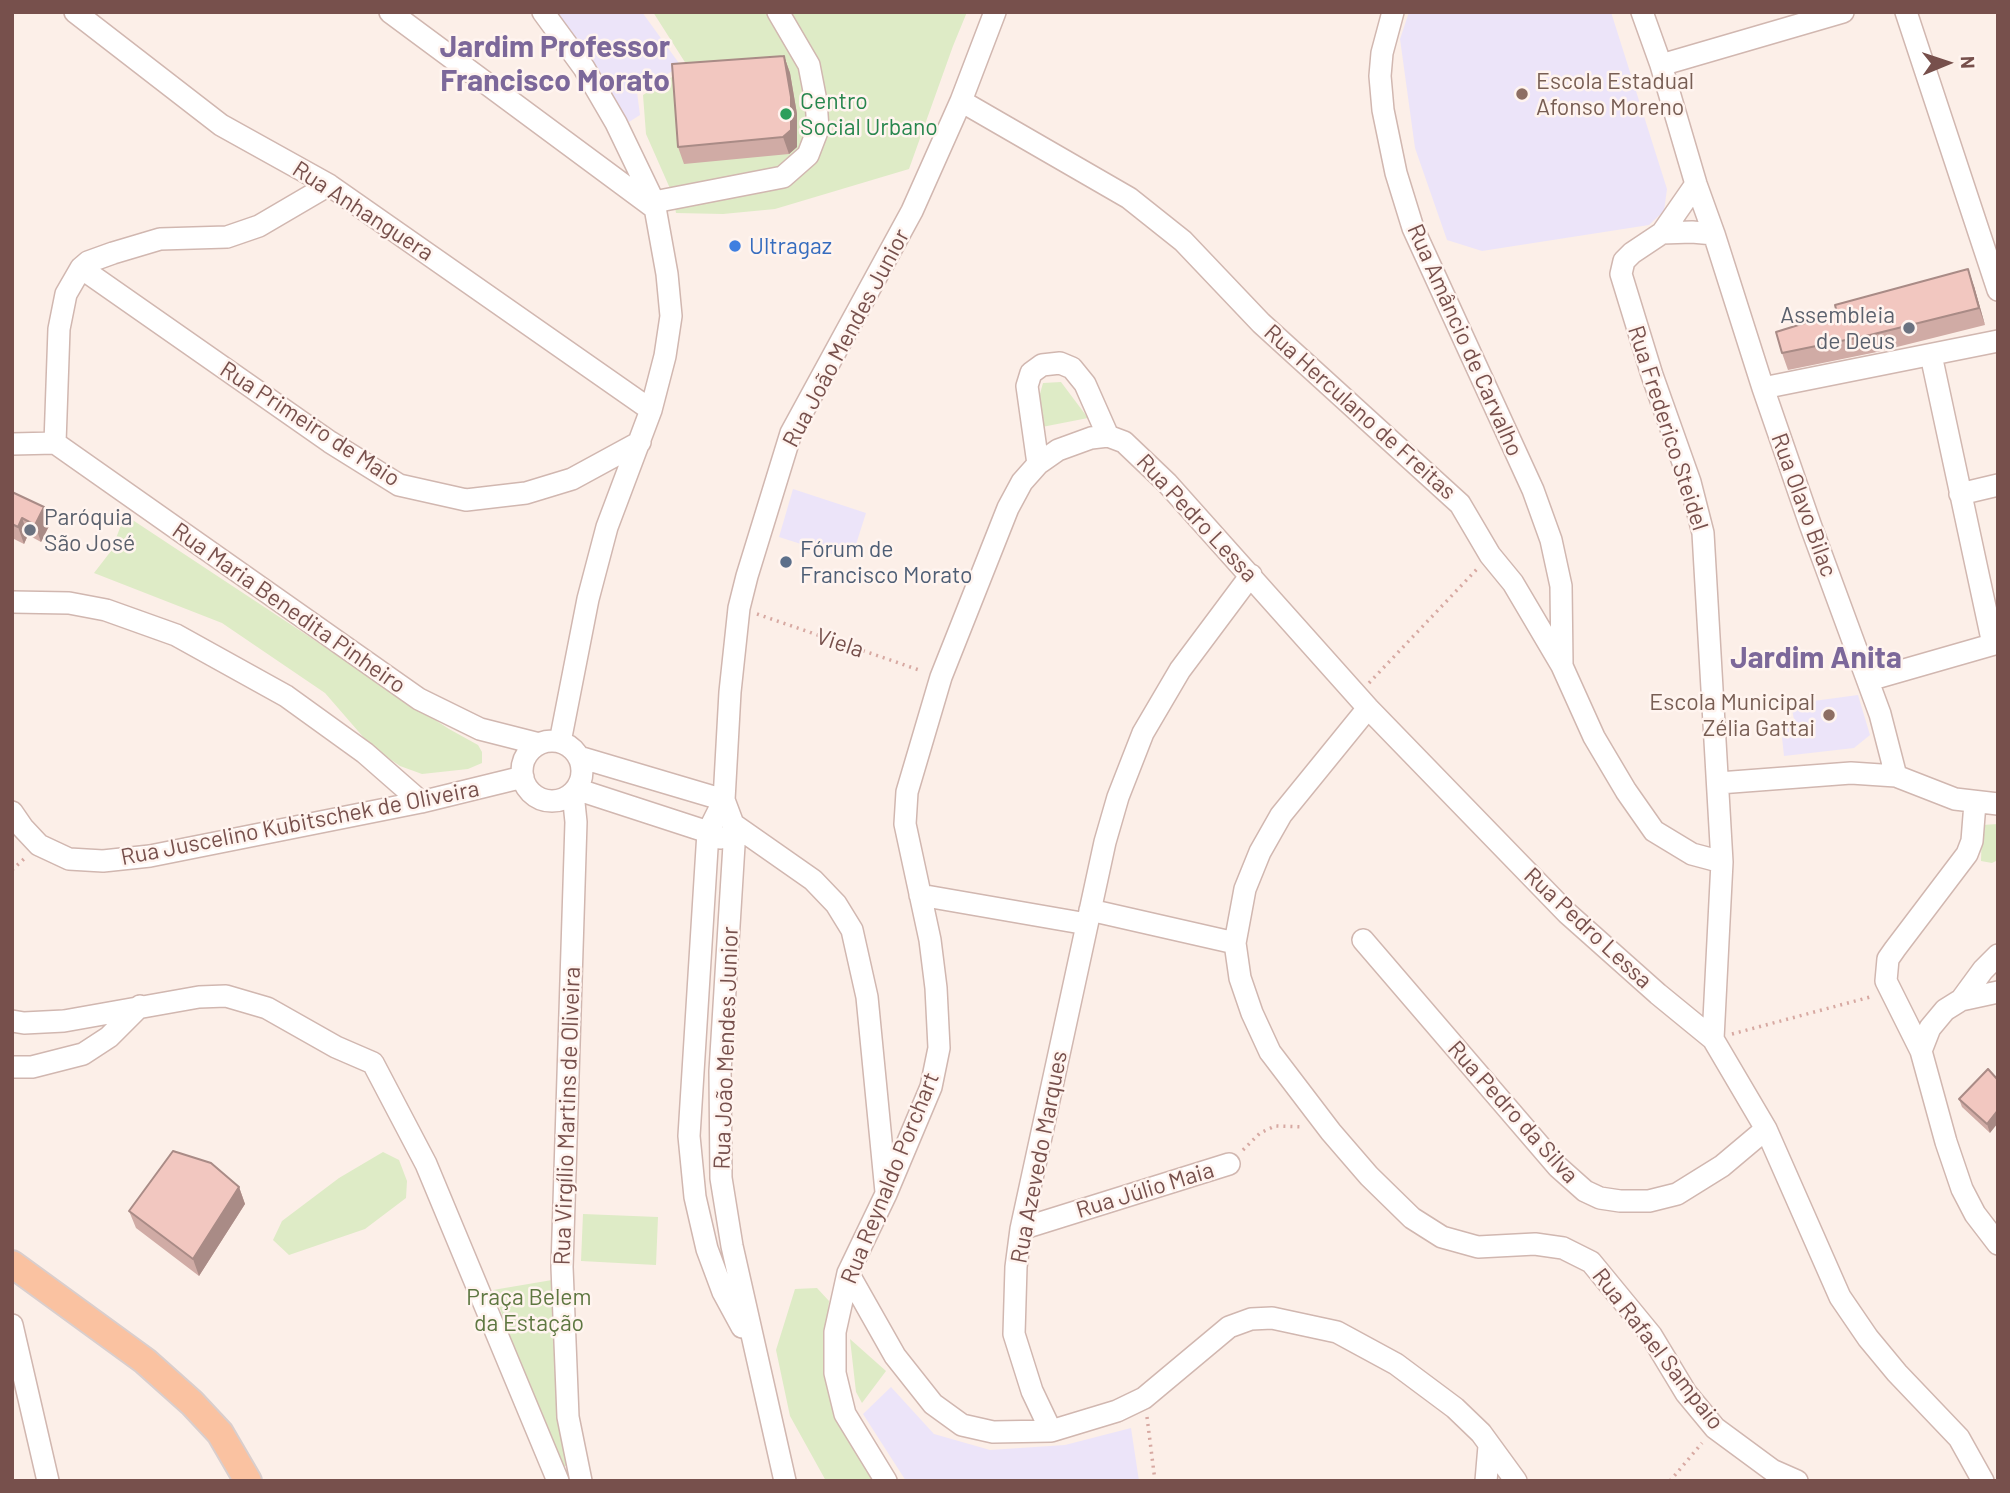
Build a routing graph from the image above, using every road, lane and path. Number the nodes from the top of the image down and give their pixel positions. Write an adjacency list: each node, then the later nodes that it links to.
1 (75, 12): 12 (street, Rua Anhanguera)
2 (390, 12): 14 (street)
3 (543, 12): 14 (street)
4 (778, 12): 14 (street)
5 (995, 12): 11 (street, Rua João Mendes Junior)
6 (1393, 12): 35 (street, Rua Amâncio de Carvalho)
7 (1642, 12): 10 (street, Rua Olavo Bilac)
8 (1843, 12): 10 (street)
9 (1906, 12): 18 (street)
10 (1661, 65): 13 (street, Rua Olavo Bilac)
11 (961, 101): 30 (street, Rua Herculano de Freitas); 33 (street, Rua João Mendes Junior)
12 (329, 184): 17 (street); 22 (street, Rua Anhanguera)
13 (1696, 184): 15 (street, Rua Frederico Steidel); 16 (street, Rua Olavo Bilac)
14 (656, 206): 22 (street)
15 (1662, 233): 16 (street); 44 (street, Rua Frederico Steidel)
16 (1714, 234): 21 (street, Rua Olavo Bilac)
17 (81, 268): 24 (street, Rua Primeiro de Maio); 25 (street)
18 (1998, 290)
19 (1998, 341): 20 (street)
20 (1931, 355): 21 (street); 29 (street)
21 (1763, 388): 37 (street, Rua Olavo Bilac)
22 (651, 410): 24 (street)
23 (1108, 436): 27 (street, Rua Reynaldo Porchart); 27 (street); 31 (street, Rua Pedro Lessa)
24 (639, 442): 39 (street)
25 (55, 443): 26 (street); 40 (street, Rua Maria Benedita Pinheiro)
26 (12, 444)
27 (1038, 464): 36 (street, Rua Reynaldo Porchart)
28 (1998, 485): 29 (street)
29 (1960, 494): 34 (street)
30 (1490, 555): 35 (street, Rua Herculano de Freitas); 38 (path)
31 (1251, 575): 38 (street, Rua Pedro Lessa); 55 (street, Rua Azevedo Marques)
32 (12, 602): 47 (street)
33 (739, 608): 36 (path, Viela); 46 (street, Rua João Mendes Junior)
34 (1995, 644): 37 (street)
35 (1562, 666): 53 (street, Rua Herculano de Freitas)
36 (941, 677): 54 (street, Rua Reynaldo Porchart)
37 (1869, 681): 43 (street, Rua Olavo Bilac)
38 (1362, 702): 57 (street, Rua Rafael Sampaio); 64 (street, Rua Pedro Lessa)
39 (560, 742): 40 (street); 41 (street)
40 (539, 744): 42 (street)
41 (579, 757): 45 (street); 46 (street)
42 (523, 776): 45 (street); 47 (street, Rua Juscelino Kubitschek de Oliveira)
43 (1896, 776): 44 (street); 48 (street)
44 (1719, 783): 53 (street, Rua Frederico Steidel)
45 (575, 791): 51 (street); 84 (street, Rua Virgílio Martins de Oliveira)
46 (724, 800): 51 (street, Rua João Mendes Junior); 52 (street, Rua João Mendes Junior)
47 (421, 802): 50 (street, Rua Juscelino Kubitschek de Oliveira)
48 (1975, 803): 49 (street); 59 (street)
49 (1998, 804)
50 (12, 812)
51 (708, 832): 52 (street); 76 (street, Rua João Mendes Junior)
52 (733, 835): 70 (street); 76 (street, Rua João Mendes Junior)
53 (1722, 862): 64 (street, Rua Frederico Steidel)
54 (920, 895): 55 (street); 70 (street, Rua Reynaldo Porchart)
55 (1088, 917): 57 (street); 71 (street, Rua Azevedo Marques)
56 (1363, 940): 67 (street, Rua Pedro da Silva)
57 (1235, 943): 68 (street, Rua Rafael Sampaio)
58 (1998, 954): 61 (street)
59 (1888, 986): 64 (path); 65 (street)
60 (1998, 992): 61 (street)
61 (1961, 1000): 65 (street)
62 (140, 1006): 63 (street); 66 (street); 83 (street)
63 (12, 1021)
64 (1713, 1039): 67 (street, Rua Pedro Lessa)
65 (1921, 1051): 72 (street)
66 (12, 1067)
67 (1766, 1129): 92 (street, Rua Pedro Lessa)
68 (1331, 1132): 69 (path); 78 (street, Rua Rafael Sampaio)
69 (1229, 1164): 71 (street, Rua Júlio Maia)
70 (886, 1194): 74 (street, Rua Reynaldo Porchart)
71 (1021, 1229): 79 (street, Rua Azevedo Marques)
72 (1998, 1244)
73 (12, 1264): 82 (main road)
74 (848, 1273): 79 (street); 86 (street, Rua Reynaldo Porchart)
75 (12, 1325): 81 (street)
76 (755, 1353): 85 (street)
77 (1144, 1398): 79 (street); 80 (street); 87 (path)
78 (1715, 1428): 90 (path); 91 (street, Rua Rafael Sampaio)
79 (1051, 1431)
80 (1489, 1446): 88 (street); 89 (street)
81 (48, 1481)
82 (248, 1481)
83 (558, 1481)
84 (581, 1481)
85 (785, 1481)
86 (886, 1481)
87 (1155, 1481)
88 (1486, 1481)
89 (1516, 1481)
90 (1670, 1481)
91 (1797, 1481)
92 (1983, 1481)

